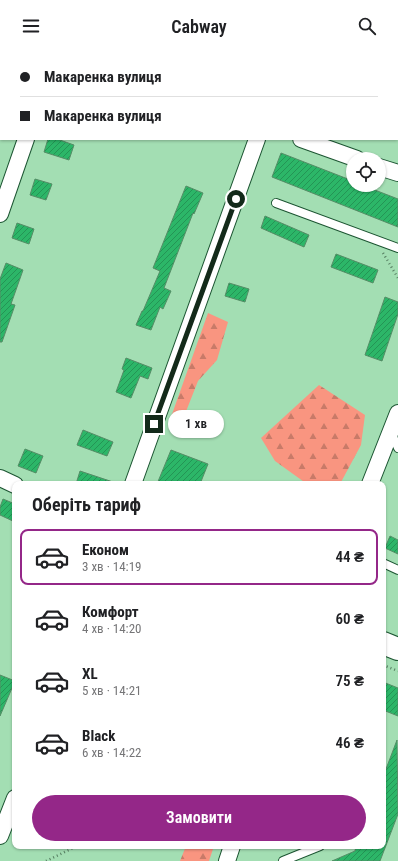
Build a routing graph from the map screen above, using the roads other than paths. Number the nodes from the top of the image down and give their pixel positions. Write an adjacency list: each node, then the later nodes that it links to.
1 (26, 140): 8 (street)
2 (258, 140): 14 (street)
3 (304, 140): 4 (street)
4 (346, 155)
5 (386, 169): 6 (street)
6 (398, 173)
7 (276, 203): 9 (lane)
8 (0, 214)
9 (398, 248)
10 (398, 413): 11 (street)
11 (391, 432): 12 (lane); 15 (street)
12 (398, 448)
13 (0, 478): 16 (street)
14 (134, 481)
15 (371, 481)
16 (12, 484)
17 (386, 565): 18 (lane)
18 (398, 570)
19 (386, 644): 20 (street)
20 (398, 649)
21 (12, 806): 22 (street)
22 (0, 836)
23 (231, 849): 25 (street)
24 (313, 849): 26 (lane)
25 (227, 861)
26 (283, 861)

